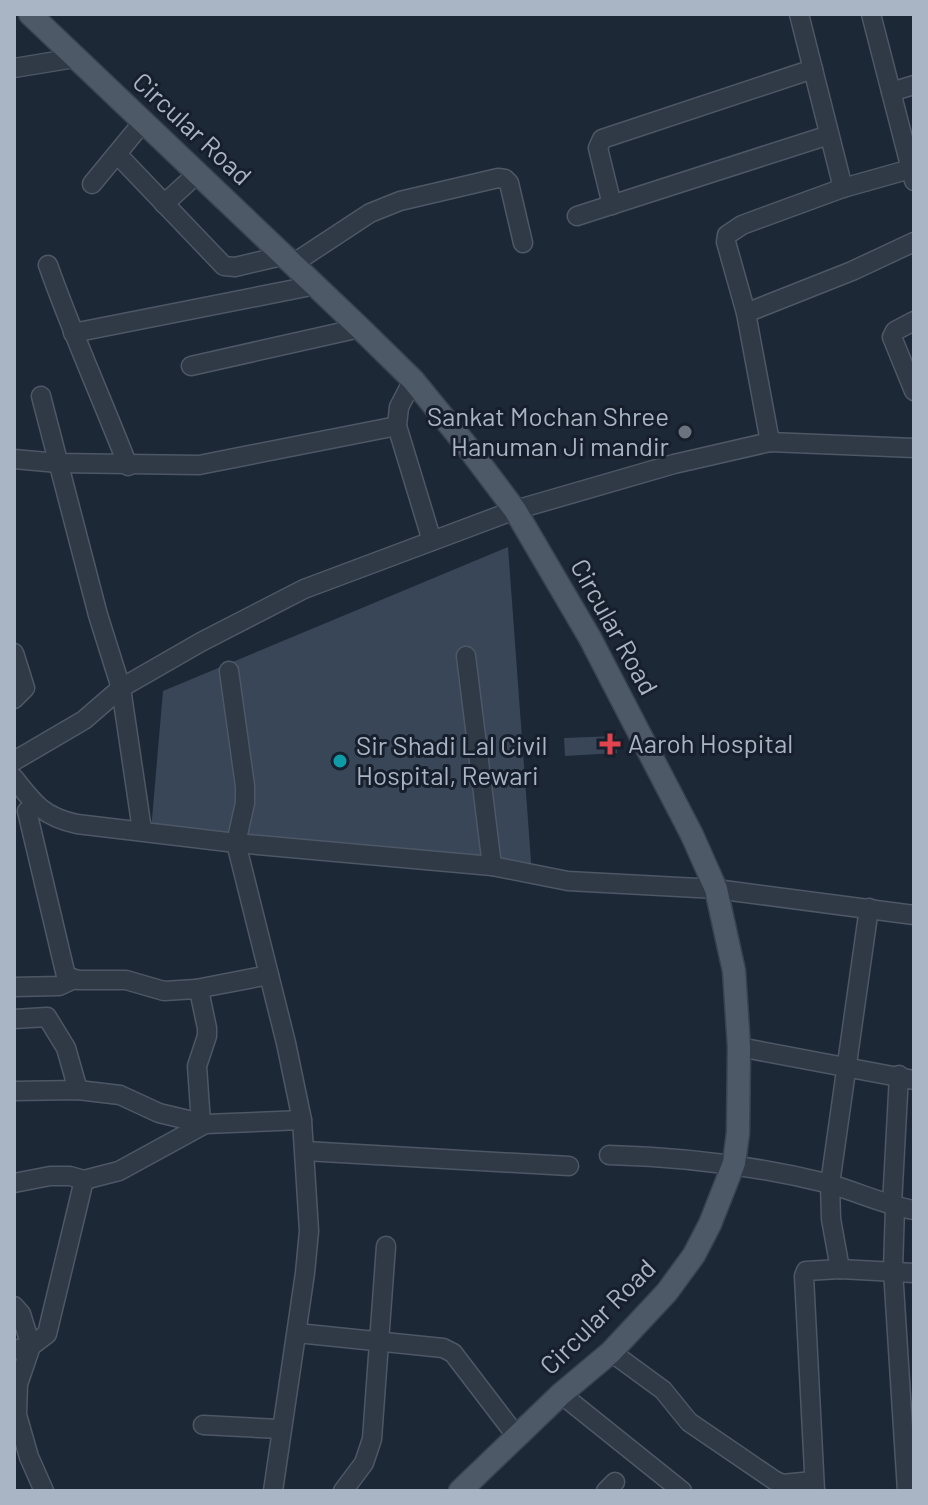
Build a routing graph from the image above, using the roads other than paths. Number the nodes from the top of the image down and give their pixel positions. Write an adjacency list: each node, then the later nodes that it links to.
1 (30, 14): 4 (main road, Circular Road)
2 (799, 14): 6 (street)
3 (873, 15): 8 (street)
4 (75, 58): 5 (street); 9 (main road, Circular Road)
5 (14, 68)
6 (813, 69): 10 (street); 17 (street)
7 (914, 85): 8 (street)
8 (891, 92): 13 (street)
9 (143, 122): 11 (street); 12 (main road, Circular Road)
10 (829, 135): 15 (street); 17 (street)
11 (117, 154): 14 (street); 16 (street)
12 (198, 173): 16 (street); 21 (main road, Circular Road)
13 (913, 173): 15 (street)
14 (92, 184)
15 (843, 188): 24 (street)
16 (164, 204): 21 (street)
17 (612, 205): 18 (street)
18 (577, 216)
19 (914, 242): 24 (street)
20 (523, 243): 21 (street)
21 (290, 259): 23 (main road, Circular Road)
22 (48, 265): 27 (street)
23 (316, 285): 26 (main road, Circular Road); 27 (street)
24 (746, 313): 33 (street)
25 (914, 321): 30 (street)
26 (360, 328): 28 (street); 29 (main road, Circular Road)
27 (73, 333): 37 (street)
28 (191, 366)
29 (413, 380): 32 (street); 38 (main road, Circular Road)
30 (914, 391)
31 (41, 396): 36 (street)
32 (397, 426): 37 (street); 39 (street)
33 (770, 442): 34 (street); 38 (street)
34 (914, 448)
35 (14, 459): 36 (street)
36 (58, 463): 37 (street); 43 (street)
37 (128, 466)
38 (515, 510): 39 (street); 51 (main road, Circular Road)
39 (432, 541): 43 (street)
40 (14, 653): 44 (street)
41 (466, 656): 50 (street)
42 (229, 671): 49 (street)
43 (121, 688): 45 (street); 48 (street)
44 (14, 699)
45 (14, 761)
46 (14, 778): 47 (street)
47 (26, 810): 48 (street); 55 (street)
48 (142, 830): 49 (street)
49 (236, 843): 50 (street); 54 (street)
50 (492, 866): 51 (street)
51 (716, 889): 52 (street); 59 (main road, Circular Road)
52 (869, 908): 53 (street); 60 (street)
53 (914, 915)
54 (269, 975): 57 (street); 64 (street)
55 (72, 980): 56 (street); 57 (street)
56 (14, 987)
57 (196, 989): 65 (street)
58 (14, 1019): 62 (street)
59 (739, 1047): 60 (street); 68 (main road, Circular Road)
60 (845, 1067): 61 (street); 72 (street)
61 (906, 1077): 73 (street)
62 (78, 1090): 63 (street); 65 (street)
63 (14, 1091)
64 (302, 1120): 65 (street); 66 (street)
65 (203, 1124): 70 (street)
66 (305, 1151): 69 (street); 80 (street)
67 (609, 1155): 68 (street)
68 (734, 1163): 72 (street); 83 (main road, Circular Road)
69 (569, 1166)
70 (84, 1180): 71 (street); 82 (street)
71 (14, 1183)
72 (830, 1184): 73 (street); 76 (street)
73 (894, 1206): 74 (street); 77 (street)
74 (914, 1210)
75 (386, 1246): 81 (street)
76 (840, 1269): 77 (street); 89 (street)
77 (893, 1270): 78 (street); 96 (street)
78 (914, 1273)
79 (14, 1306): 82 (street)
80 (297, 1333): 81 (street); 87 (street)
81 (378, 1342): 88 (street); 93 (street)
82 (23, 1348): 85 (street)
83 (611, 1352): 84 (main road, Circular Road); 90 (street)
84 (561, 1394): 88 (main road, Circular Road); 95 (street)
85 (15, 1416): 91 (street)
86 (203, 1425): 87 (street)
87 (280, 1429): 92 (street)
88 (518, 1438): 94 (main road, Circular Road)
89 (814, 1486): 90 (street)
90 (780, 1488)
91 (44, 1491)
92 (273, 1491)
93 (343, 1491)
94 (460, 1491)
95 (682, 1491)
96 (907, 1491)

